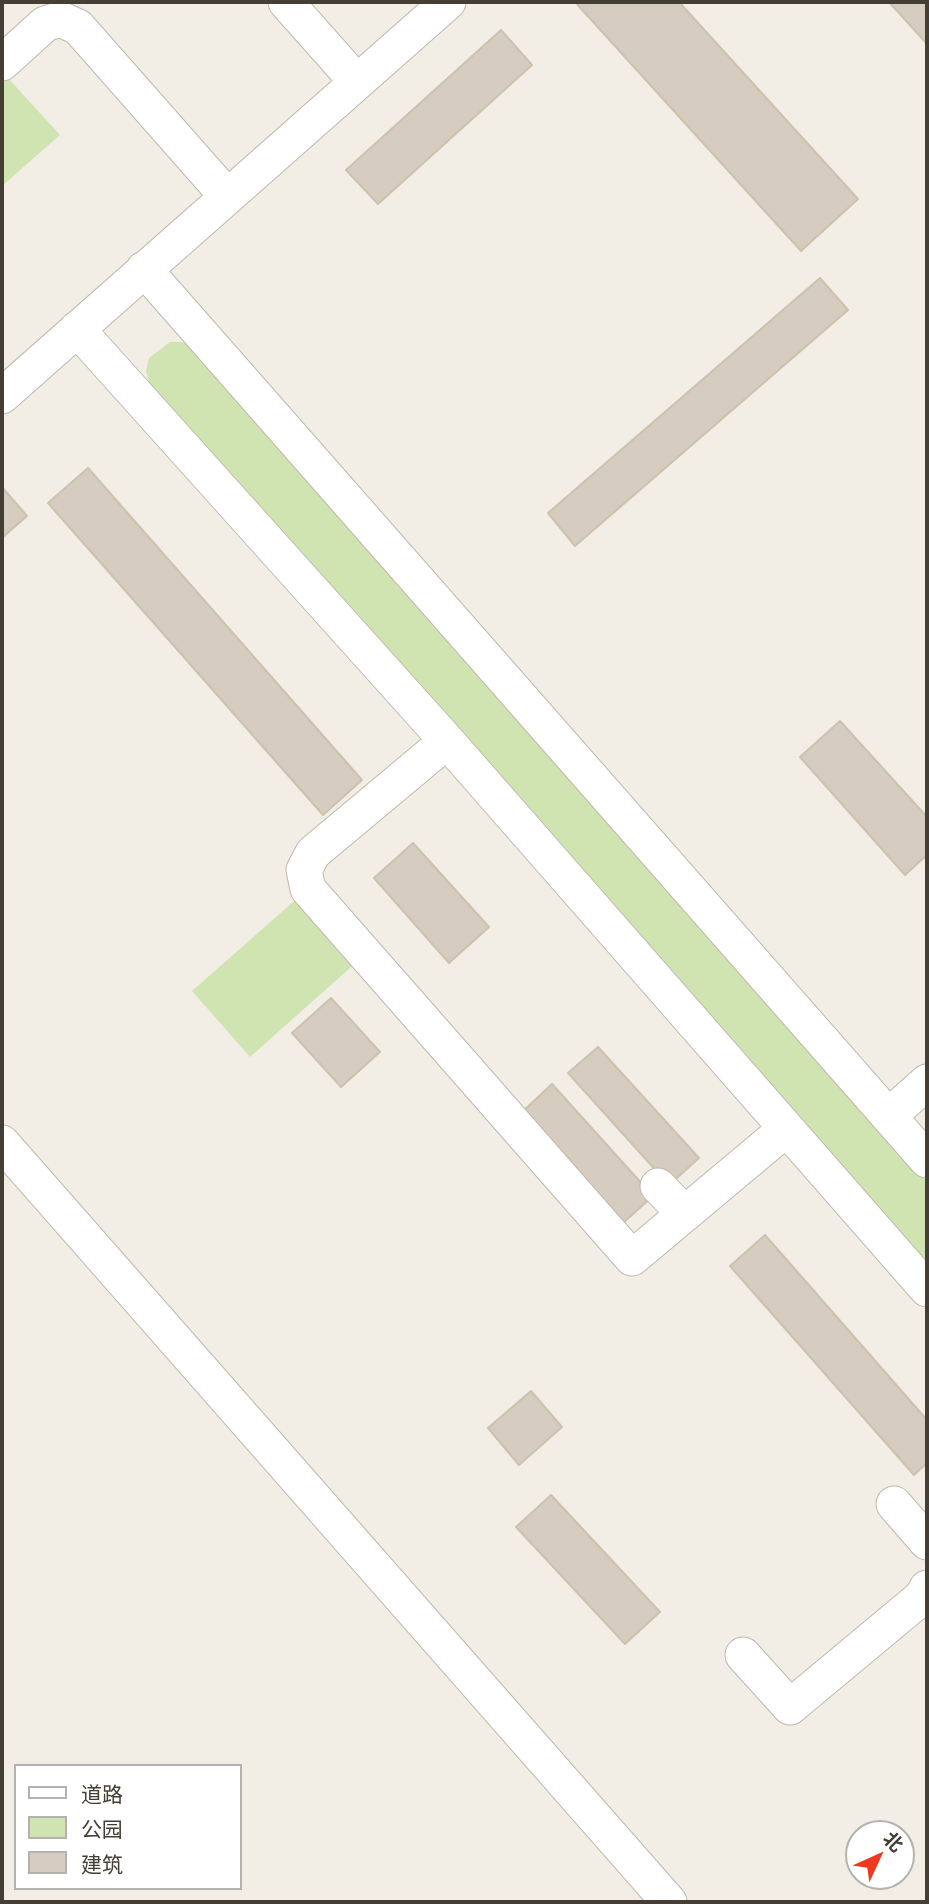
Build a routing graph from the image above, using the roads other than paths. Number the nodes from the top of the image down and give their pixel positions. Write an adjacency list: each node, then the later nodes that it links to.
1 (286, 2): 4 (lane)
2 (448, 2): 4 (lane)
3 (2, 63): 5 (lane)
4 (357, 82): 5 (lane)
5 (227, 196): 6 (lane)
6 (144, 269): 7 (lane); 11 (lane)
7 (77, 329): 8 (lane); 9 (lane)
8 (2, 396)
9 (447, 741): 12 (lane); 16 (lane)
10 (927, 1082): 11 (lane)
11 (889, 1116): 14 (lane)
12 (786, 1129): 16 (lane); 17 (lane)
13 (2, 1143): 22 (lane)
14 (927, 1160)
15 (658, 1186): 16 (lane)
16 (685, 1214)
17 (927, 1289)
18 (894, 1504): 19 (lane)
19 (927, 1542)
20 (927, 1588): 21 (lane)
21 (743, 1655)
22 (669, 1902)

